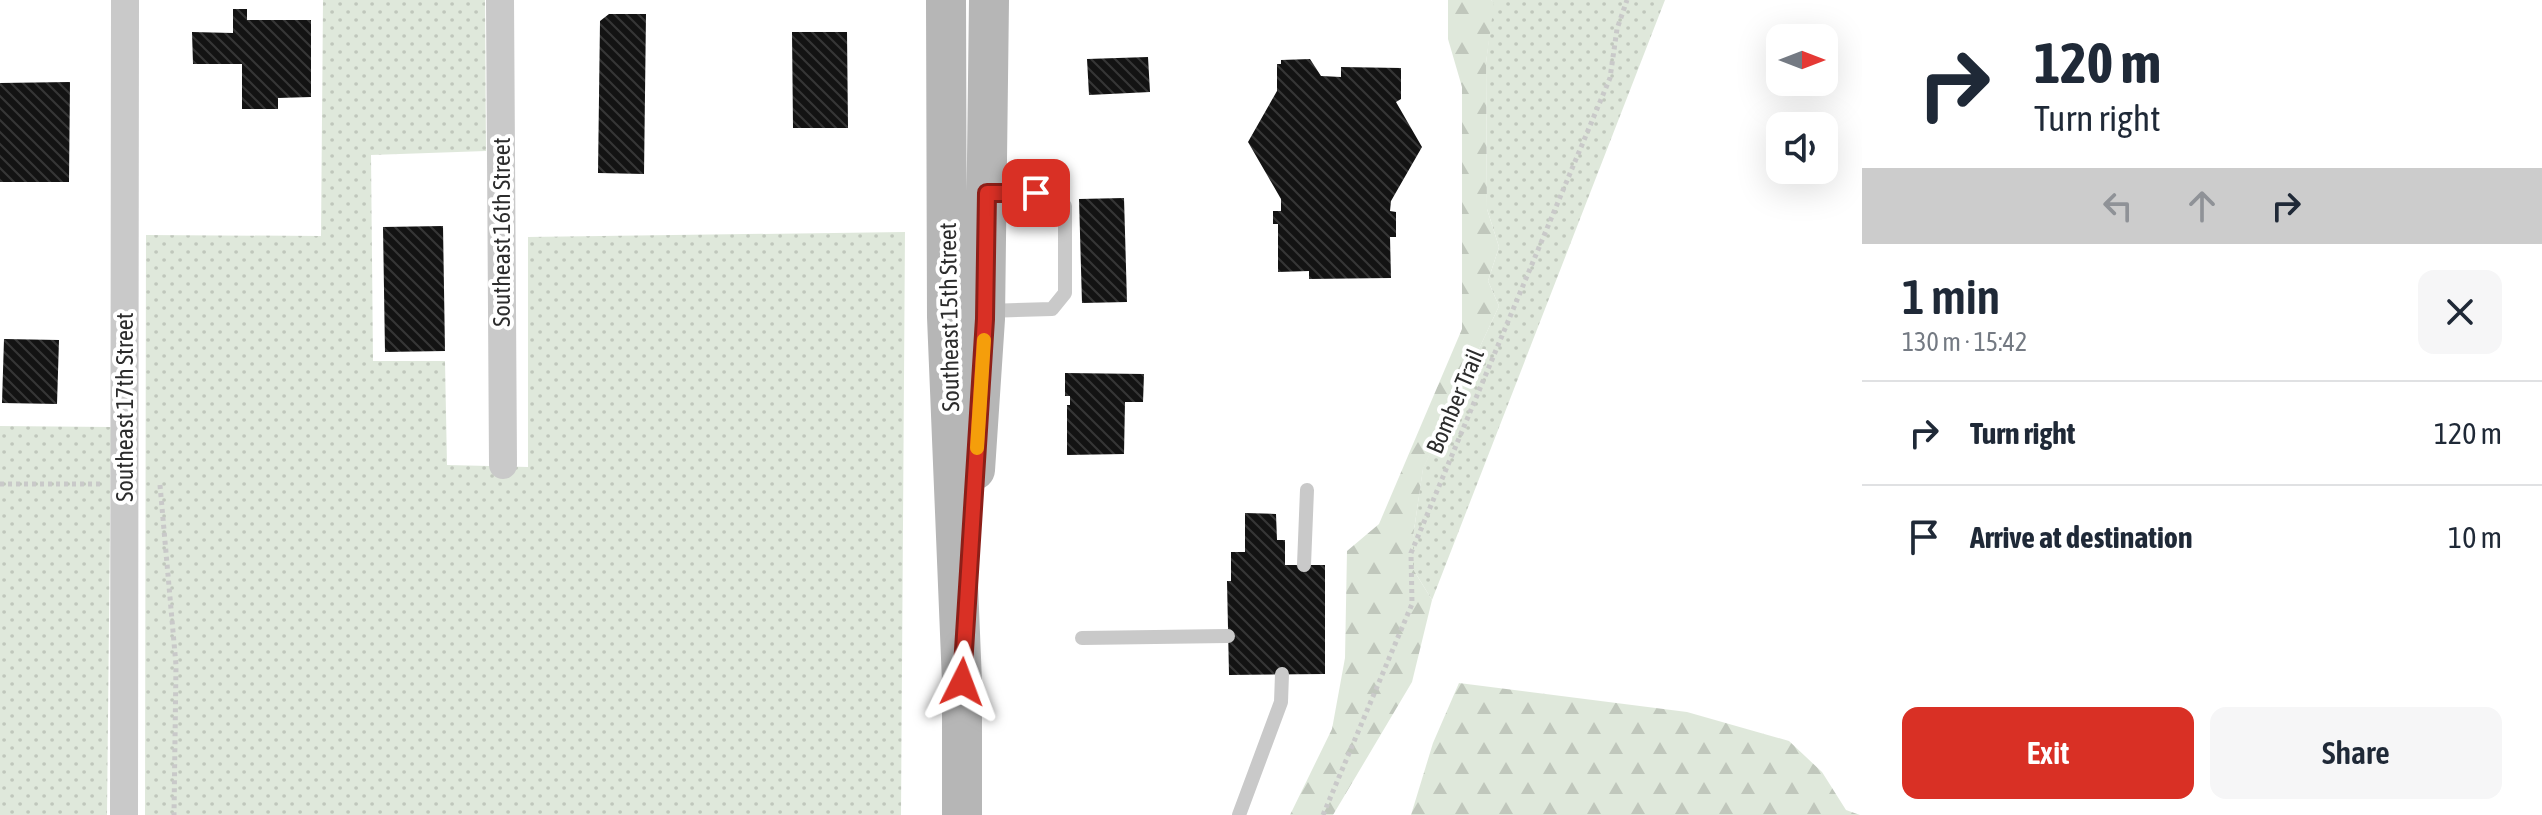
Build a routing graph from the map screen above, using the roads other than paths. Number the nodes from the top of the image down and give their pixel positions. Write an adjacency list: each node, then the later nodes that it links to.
1 (125, 0): 14 (street, Southeast 17th Street)
2 (500, 0): 7 (street, Southeast 16th Street)
3 (946, 0): 13 (main road, Southeast 15th Street)
4 (989, 0): 5 (main road, Southeast 15th Street)
5 (987, 193): 6 (main road, Southeast 15th Street); 6 (lane)
6 (985, 311): 13 (main road, Southeast 15th Street)
7 (503, 465)
8 (1307, 490): 9 (lane)
9 (1304, 565)
10 (1228, 636): 11 (lane)
11 (1082, 638)
12 (1282, 674): 16 (lane)
13 (962, 682): 15 (main road, Southeast 15th Street)
14 (124, 815)
15 (962, 815)
16 (1239, 815)

